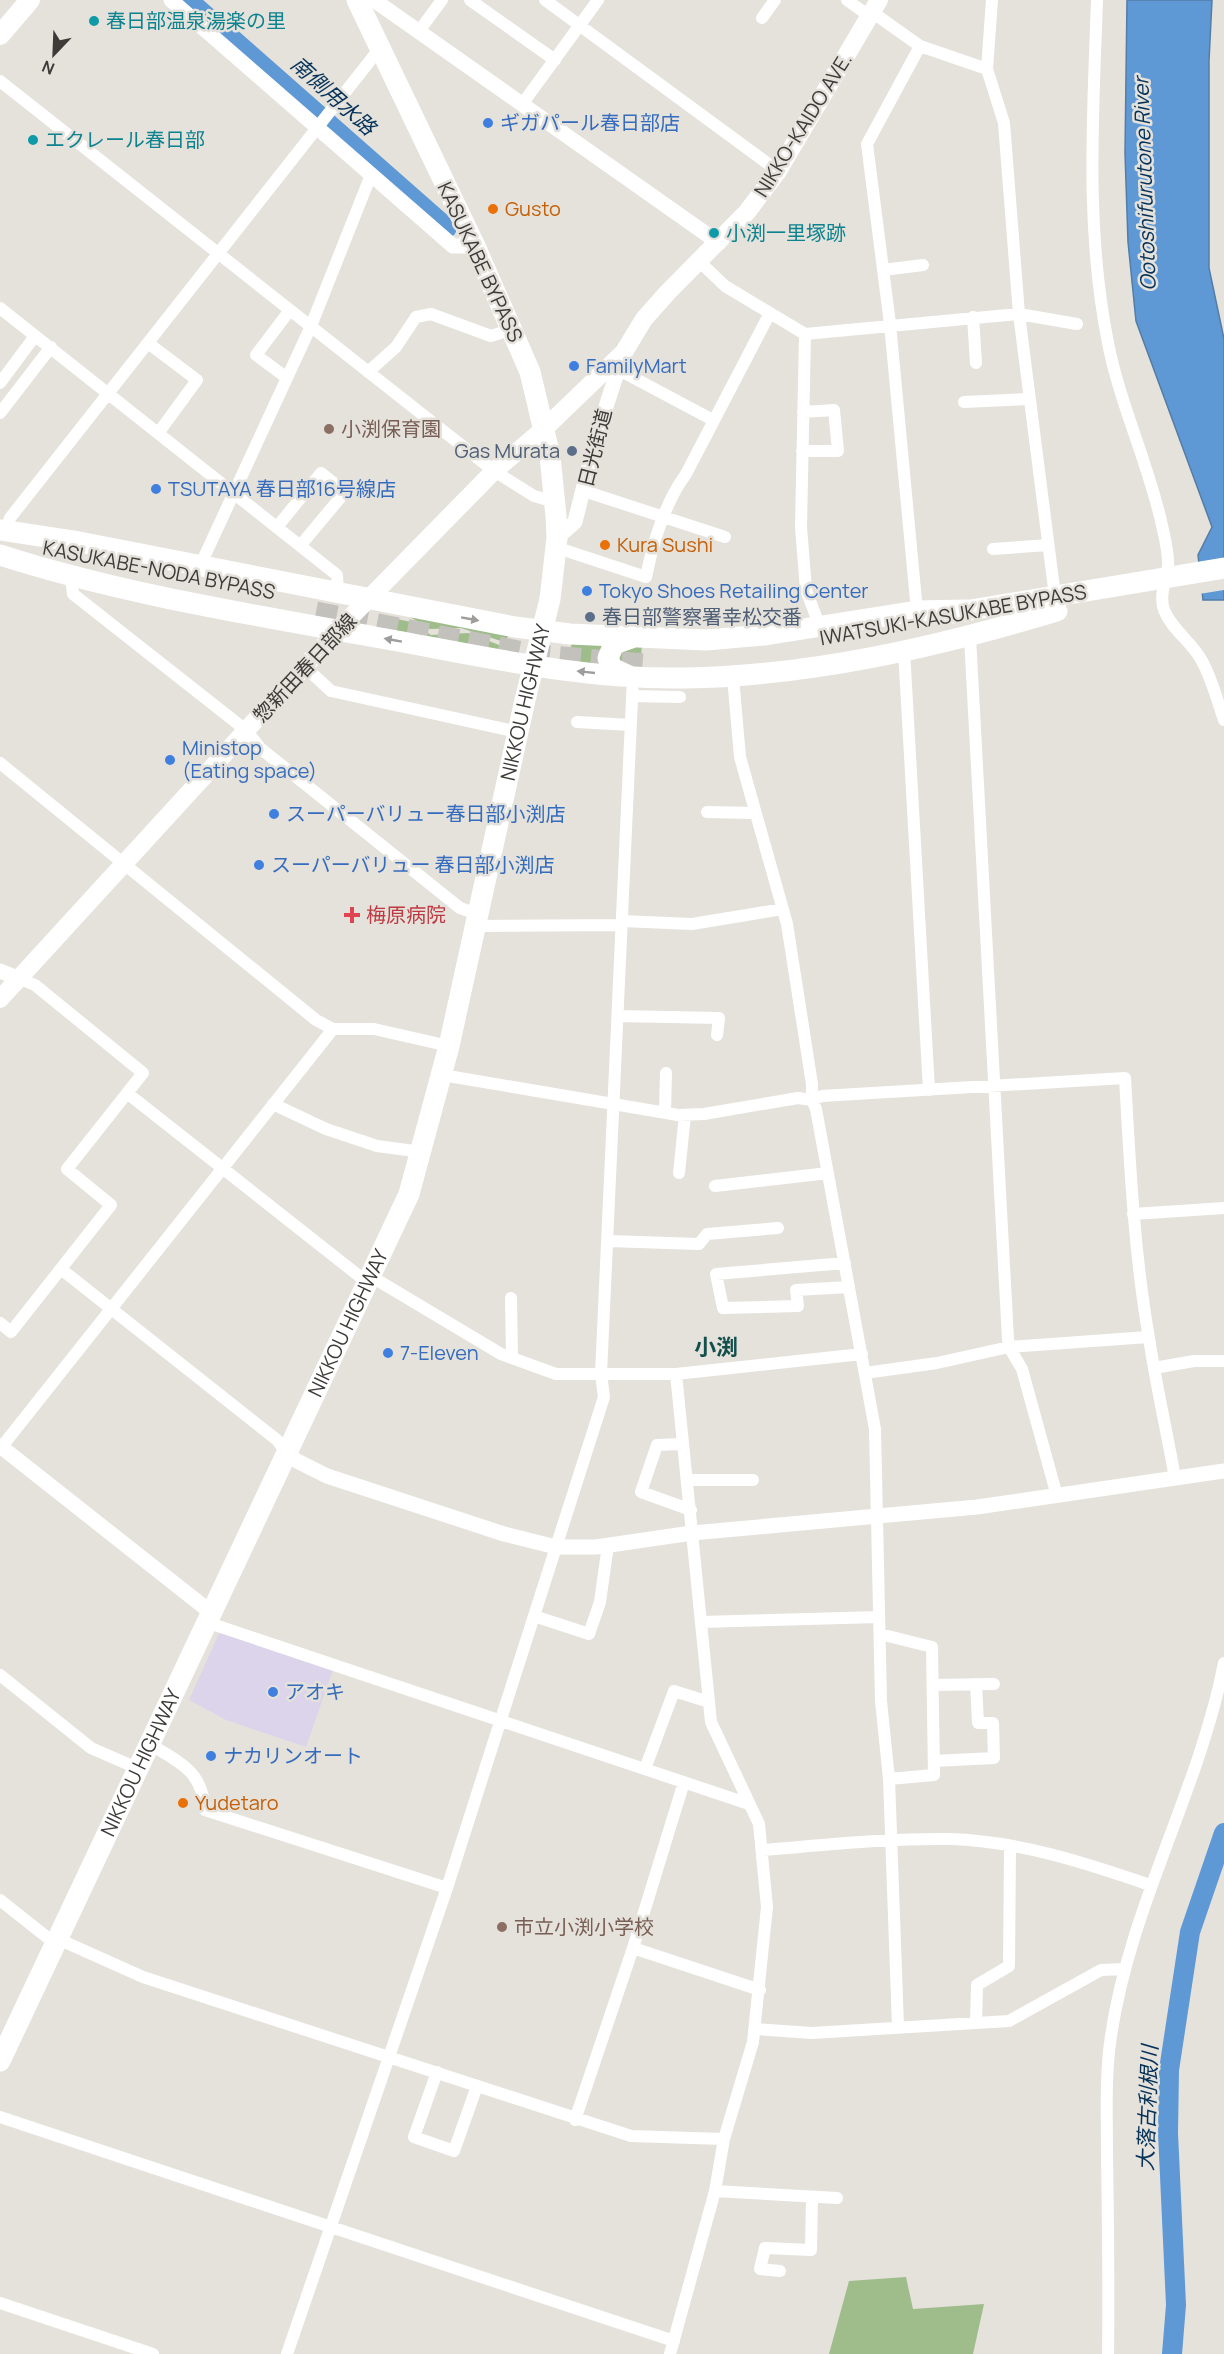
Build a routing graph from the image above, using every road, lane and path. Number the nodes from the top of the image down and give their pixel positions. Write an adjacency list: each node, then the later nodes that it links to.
1 (30, 0): 17 (main road)
2 (171, 0): 24 (street)
3 (357, 0): 19 (highway, KASUKABE BYPASS)
4 (374, 0): 16 (street)
5 (442, 0): 16 (street)
6 (470, 0): 20 (street)
7 (545, 0): 15 (street)
8 (598, 0): 15 (street)
9 (775, 0): 14 (street)
10 (847, 0): 13 (street)
11 (993, 0): 21 (street)
12 (1097, 0): 79 (street)
13 (873, 9): 18 (street); 25 (main road, NIKKO-KAIDO AVE.)
14 (762, 18)
15 (580, 26): 20 (street); 25 (street)
16 (419, 31): 23 (street)
17 (0, 35)
18 (920, 46): 21 (street); 32 (street)
19 (380, 48): 24 (street); 28 (highway, KASUKABE BYPASS)
20 (555, 60): 23 (street)
21 (987, 69): 36 (street)
22 (0, 81): 29 (street)
23 (523, 103): 27 (street)
24 (320, 121): 26 (street); 29 (street)
25 (778, 171): 27 (main road, NIKKO-KAIDO AVE.)
26 (371, 175): 28 (street); 40 (street)
27 (719, 243): 30 (main road, NIKKO-KAIDO AVE.)
28 (475, 246): 41 (highway, KASUKABE BYPASS)
29 (218, 253): 34 (street); 44 (street)
30 (700, 262): 35 (street); 46 (main road, NIKKO-KAIDO AVE.)
31 (923, 265): 32 (street)
32 (883, 270): 38 (street)
33 (0, 308): 43 (street)
34 (290, 310): 40 (street); 50 (street)
35 (770, 313): 42 (street); 57 (street)
36 (1019, 314): 37 (street); 39 (street); 53 (street)
37 (973, 318): 38 (street); 47 (street)
38 (890, 324): 42 (street); 84 (street)
39 (1077, 324)
40 (311, 326): 49 (street); 50 (street)
41 (513, 328): 49 (street); 58 (highway, KASUKABE BYPASS)
42 (805, 334): 55 (street)
43 (35, 336): 45 (street); 51 (street)
44 (148, 343): 52 (street); 59 (street)
45 (51, 347): 52 (street); 56 (street)
46 (624, 351): 48 (street, 日光街道); 58 (main road, 惣新田春日部線)
47 (976, 363)
48 (617, 369): 57 (street); 62 (street, 日光街道)
49 (368, 372): 61 (street)
50 (287, 378): 63 (street)
51 (0, 382)
52 (108, 392): 59 (street); 67 (street)
53 (1029, 399): 54 (street); 70 (street)
54 (964, 402)
55 (803, 412): 60 (street); 60 (street)
56 (0, 413)
57 (713, 420): 65 (street)
58 (545, 428): 61 (main road, 惣新田春日部線); 64 (highway, KASUKABE BYPASS)
59 (159, 432): 63 (street)
60 (802, 451): 85 (street)
61 (494, 471): 64 (street); 80 (main road, 惣新田春日部線)
62 (584, 491): 65 (street); 69 (street, 日光街道)
63 (236, 493): 66 (street); 74 (street)
64 (555, 502): 69 (highway, KASUKABE BYPASS)
65 (664, 515): 68 (street); 69 (street)
66 (277, 527): 71 (street); 71 (street)
67 (2, 534): 74 (highway); 81 (highway, KASUKABE-NODA BYPASS)
68 (725, 537)
69 (556, 544): 87 (highway, NIKKOU HIGHWAY)
70 (1048, 545): 72 (street); 82 (street)
71 (300, 546): 81 (street)
72 (993, 549)
73 (0, 554): 76 (highway); 81 (highway, KASUKABE-NODA BYPASS)
74 (200, 566): 81 (highway)
75 (1224, 568): 78 (highway, IWATSUKI-KASUKABE BYPASS)
76 (71, 578): 86 (highway); 98 (street)
77 (1224, 580): 78 (highway, IWATSUKI-KASUKABE BYPASS)
78 (1188, 581): 79 (highway, IWATSUKI-KASUKABE BYPASS)
79 (1163, 585): 82 (highway, IWATSUKI-KASUKABE BYPASS); 95 (street)
80 (368, 600): 81 (highway); 86 (main road, 惣新田春日部線); 87 (highway, one-way to 87)
81 (324, 601)
82 (1056, 604): 83 (highway, IWATSUKI-KASUKABE BYPASS); 88 (highway); 91 (highway, IWATSUKI-KASUKABE BYPASS)
83 (967, 610): 84 (highway); 91 (highway, IWATSUKI-KASUKABE BYPASS)
84 (917, 611): 85 (highway)
85 (820, 627): 91 (highway)
86 (338, 630): 90 (highway, one-way to 86); 92 (main road, 惣新田春日部線)
87 (543, 630): 90 (highway, NIKKOU HIGHWAY); 91 (highway)
88 (970, 637): 89 (highway); 116 (street)
89 (904, 650): 93 (highway); 117 (street)
90 (534, 665): 91 (highway, one-way to 90); 99 (highway, NIKKOU HIGHWAY)
91 (637, 665): 93 (highway); 94 (street); 97 (street)
92 (305, 667): 98 (main road, 惣新田春日部線); 99 (street)
93 (733, 677): 102 (street)
94 (680, 697)
95 (1224, 720)
96 (577, 722): 97 (street)
97 (631, 725): 106 (street)
98 (247, 731): 103 (main road, 惣新田春日部線); 105 (street)
99 (518, 732): 105 (highway, NIKKOU HIGHWAY)
100 (0, 762): 103 (street)
101 (707, 812): 102 (street)
102 (754, 813): 104 (street)
103 (127, 864): 108 (main road, 惣新田春日部線); 111 (street)
104 (783, 909): 106 (street); 119 (street)
105 (478, 920): 106 (street); 113 (highway, NIKKOU HIGHWAY)
106 (622, 923): 110 (street)
107 (0, 971): 108 (street)
108 (20, 979): 109 (main road, 惣新田春日部線); 118 (street)
109 (0, 999)
110 (618, 1016): 112 (street); 121 (street)
111 (333, 1029): 113 (street); 120 (street)
112 (717, 1035)
113 (449, 1046): 115 (highway, NIKKOU HIGHWAY)
114 (666, 1073): 122 (street)
115 (442, 1075): 121 (street); 124 (highway, NIKKOU HIGHWAY)
116 (993, 1084): 117 (street); 130 (street); 141 (street)
117 (929, 1090): 119 (street)
118 (127, 1094): 125 (street); 134 (street)
119 (812, 1100): 123 (street); 127 (street)
120 (273, 1104): 124 (street); 125 (street)
121 (614, 1105): 122 (street); 132 (street)
122 (665, 1113): 123 (street)
123 (685, 1115): 126 (street)
124 (422, 1152): 135 (highway, NIKKOU HIGHWAY)
125 (222, 1169): 135 (street); 138 (street)
126 (679, 1173)
127 (828, 1173): 128 (street); 133 (street)
128 (715, 1186)
129 (1224, 1208): 130 (street)
130 (1133, 1214): 140 (street)
131 (778, 1228): 132 (street)
132 (608, 1241): 147 (street)
133 (845, 1263): 136 (street); 136 (street)
134 (61, 1269): 138 (street); 139 (street)
135 (370, 1280): 143 (street); 151 (highway, NIKKOU HIGHWAY)
136 (849, 1287): 142 (street)
137 (511, 1298): 143 (street)
138 (112, 1310): 150 (street); 151 (street)
139 (0, 1323)
140 (1148, 1337): 141 (street); 145 (street)
141 (1009, 1347): 146 (street); 156 (street)
142 (862, 1354): 146 (street); 148 (street)
143 (512, 1358): 147 (street)
144 (1224, 1362): 145 (street)
145 (1154, 1368): 153 (street)
146 (865, 1373): 158 (street)
147 (601, 1374): 148 (street); 161 (street)
148 (676, 1374): 149 (street)
149 (681, 1444): 154 (street); 157 (street)
150 (0, 1448): 164 (street)
151 (287, 1453): 161 (street); 164 (highway, NIKKOU HIGHWAY)
152 (1224, 1471): 153 (street)
153 (1175, 1478): 156 (street)
154 (689, 1480): 155 (street); 157 (street)
155 (753, 1480)
156 (1057, 1496): 158 (street)
157 (691, 1510): 159 (street)
158 (876, 1516): 159 (street); 163 (street)
159 (692, 1533): 160 (street); 165 (street)
160 (608, 1545): 161 (street); 162 (street)
161 (556, 1547): 162 (street)
162 (534, 1616): 173 (street)
163 (879, 1617): 165 (street); 166 (street)
164 (211, 1619): 173 (street); 174 (highway, NIKKOU HIGHWAY)
165 (701, 1622): 172 (street)
166 (879, 1634): 171 (street); 178 (street)
167 (1224, 1663): 184 (street)
168 (0, 1676): 176 (street)
169 (976, 1684): 170 (street); 171 (street); 175 (street)
170 (994, 1684)
171 (933, 1685): 175 (street)
172 (709, 1702): 177 (street); 180 (street)
173 (499, 1720): 177 (street); 185 (street)
174 (151, 1745): 176 (highway, NIKKOU HIGHWAY); 185 (street)
175 (934, 1761): 178 (street)
176 (140, 1769): 187 (highway, NIKKOU HIGHWAY)
177 (645, 1769): 179 (street)
178 (889, 1779): 181 (street)
179 (684, 1782): 180 (street); 188 (street)
180 (749, 1804): 183 (street)
181 (890, 1840): 182 (street); 183 (street); 192 (street)
182 (1010, 1847): 184 (street); 191 (street)
183 (763, 1850): 190 (street)
184 (1150, 1885): 189 (street)
185 (447, 1888): 194 (street)
186 (0, 1900): 187 (street)
187 (58, 1939): 194 (street); 195 (highway, NIKKOU HIGHWAY)
188 (633, 1948): 190 (street); 199 (street)
189 (1125, 1969): 191 (street); 211 (street)
190 (760, 1990): 193 (street)
191 (976, 2024): 192 (street)
192 (898, 2026): 193 (street)
193 (756, 2029): 200 (street)
194 (391, 2057): 196 (street); 204 (street)
195 (0, 2061)
196 (437, 2072): 197 (street); 197 (street)
197 (477, 2086): 199 (street)
198 (0, 2116): 204 (street)
199 (575, 2120): 200 (street)
200 (724, 2139): 201 (street)
201 (715, 2191): 202 (street); 207 (street)
202 (812, 2197): 203 (street); 205 (street)
203 (837, 2198)
204 (330, 2225): 207 (street); 209 (street)
205 (780, 2271)
206 (0, 2303): 208 (street)
207 (674, 2341): 210 (street)
208 (153, 2354)
209 (287, 2354)
210 (670, 2354)
211 (1108, 2354)

